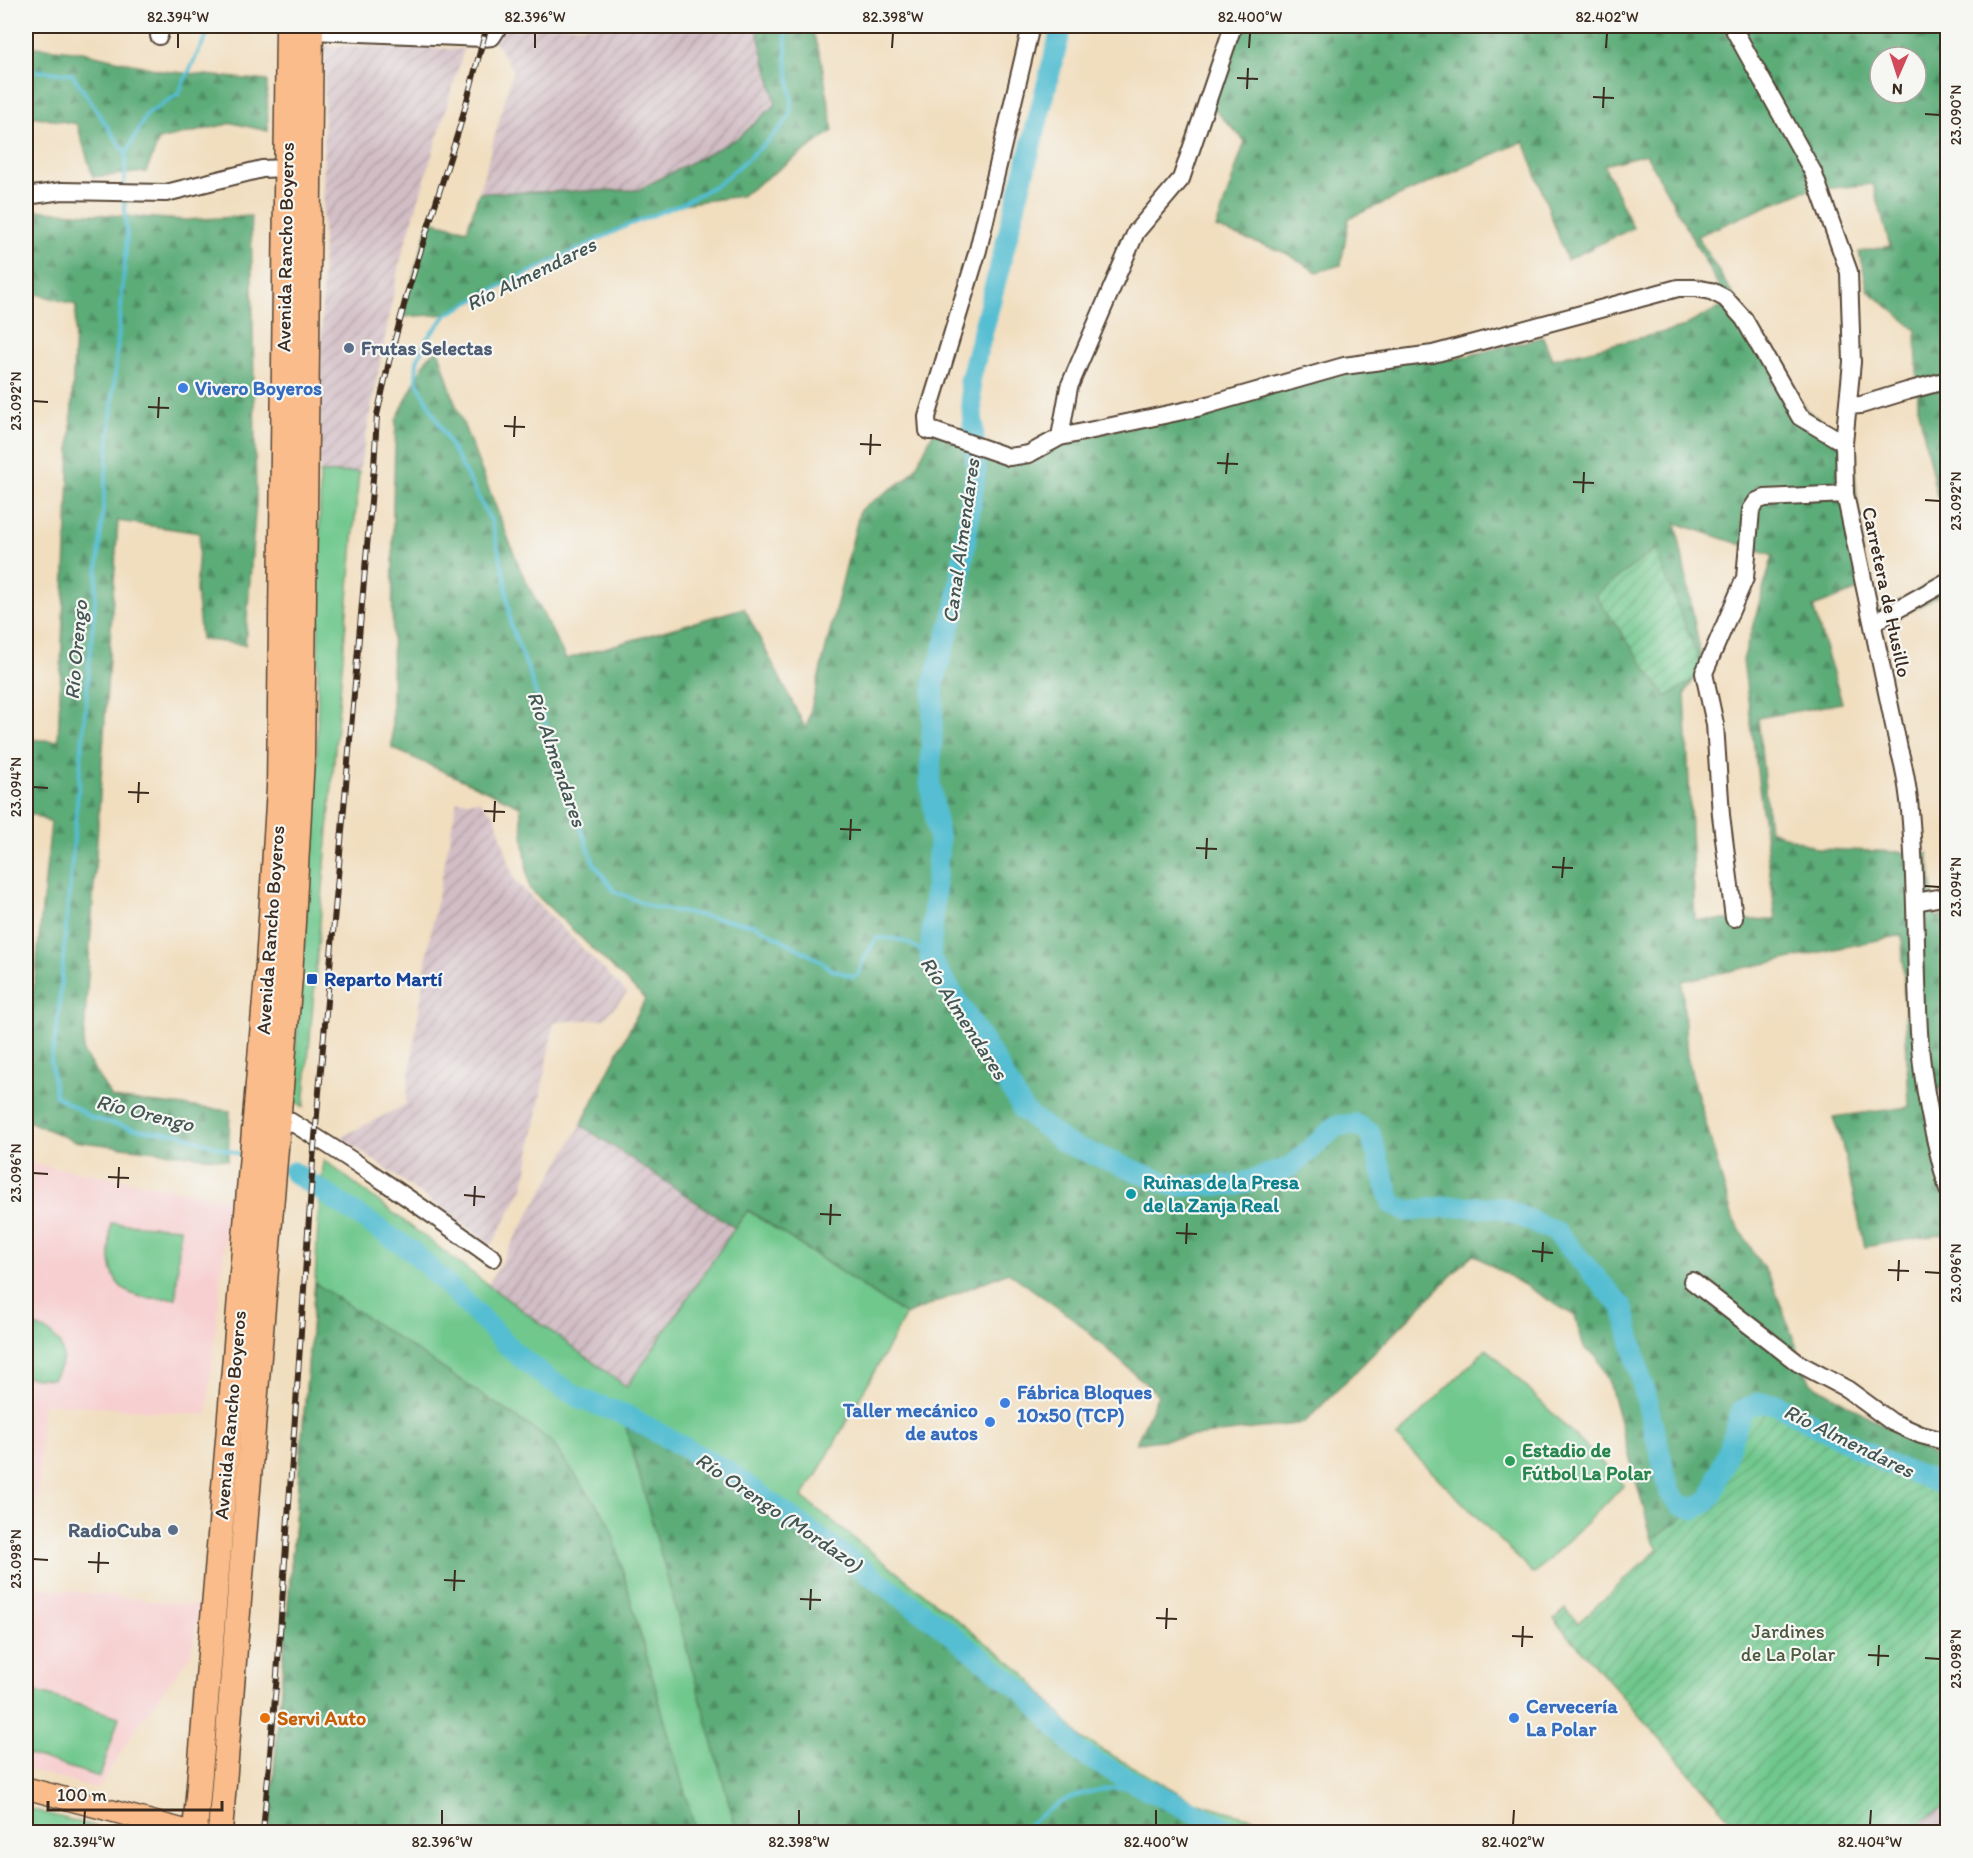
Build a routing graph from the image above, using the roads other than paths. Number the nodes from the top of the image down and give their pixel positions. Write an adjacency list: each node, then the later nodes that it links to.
1 (499, 26): 5 (street)
2 (1031, 26): 10 (street)
3 (1233, 26): 10 (street)
4 (1732, 26): 9 (street, Carretera de Husillo)
5 (303, 27): 6 (highway, Avenida Rancho Boyeros); 18 (highway, Avenida Rancho Boyeros)
6 (286, 168): 7 (street); 19 (highway, Avenida Rancho Boyeros)
7 (26, 196)
8 (1947, 380): 9 (street)
9 (1848, 406): 11 (street, Carretera de Husillo)
10 (1060, 436): 11 (street)
11 (1844, 443): 12 (street, Carretera de Husillo)
12 (1845, 494): 14 (street, Carretera de Husillo); 17 (street)
13 (1947, 581): 14 (street)
14 (1873, 623): 16 (street, Carretera de Husillo)
15 (1947, 896): 16 (street)
16 (1916, 902): 21 (street, Carretera de Husillo)
17 (1734, 918)
18 (278, 1114): 19 (highway, Avenida Rancho Boyeros); 22 (street)
19 (265, 1142): 20 (highway, Avenida Rancho Boyeros)
20 (261, 1187): 25 (highway, Avenida Rancho Boyeros); 29 (highway, Avenida Rancho Boyeros)
21 (1947, 1190)
22 (493, 1258)
23 (1692, 1281): 24 (street)
24 (1947, 1442)
25 (224, 1786): 30 (highway); 31 (highway, Avenida Rancho Boyeros)
26 (26, 1788): 29 (main road)
27 (26, 1801): 28 (main road)
28 (139, 1833)
29 (193, 1833)
30 (209, 1833)
31 (220, 1833)

